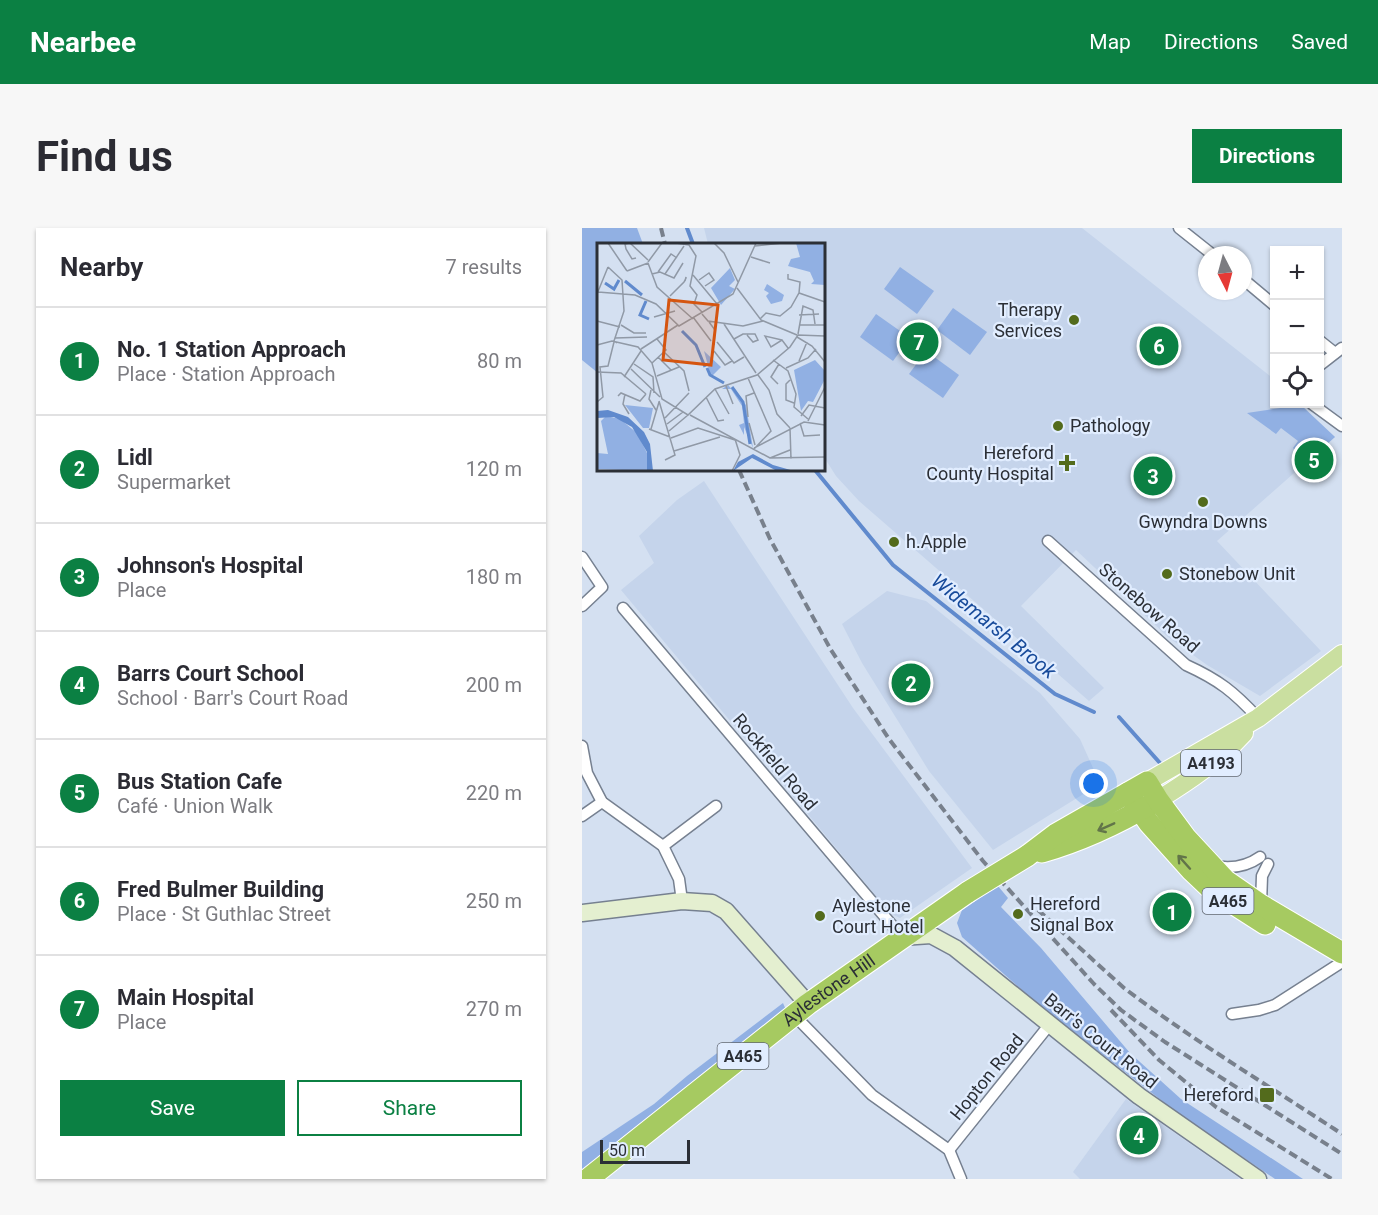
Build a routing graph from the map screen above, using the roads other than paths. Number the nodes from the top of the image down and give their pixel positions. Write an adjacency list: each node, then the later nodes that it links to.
1 (1179, 228): 2 (street)
2 (1202, 246)
3 (1252, 286): 4 (street)
4 (1270, 300)
5 (1324, 343): 6 (street)
6 (1339, 351): 7 (street)
7 (1324, 362)
8 (1317, 408): 9 (street)
9 (1342, 426)
10 (1048, 541): 15 (street, Stonebow Road)
11 (582, 557): 12 (street)
12 (582, 606)
13 (623, 608): 28 (street, Rockfield Road)
14 (1342, 654): 15 (main road, A4193)
15 (1258, 718): 17 (main road, A4193)
16 (582, 747): 18 (street)
17 (1153, 791): 19 (highway, A465); 23 (highway, A465)
18 (602, 802): 21 (street); 22 (street)
19 (1134, 802): 26 (highway, A465, bridge); 30 (highway, A465, one-way to 19)
20 (716, 806): 22 (street)
21 (582, 816)
22 (663, 846): 24 (street)
23 (1211, 865): 25 (highway, A465); 25 (street)
24 (682, 901): 27 (street); 31 (street)
25 (1261, 905): 30 (highway, A465)
26 (937, 912): 28 (highway, A465); 29 (street, Barr's Court Road)
27 (582, 913)
28 (902, 937): 29 (street, Barr's Court Road); 31 (highway, Aylestone Hill / A465)
29 (955, 948): 33 (street, Barr's Court Road)
30 (1341, 962): 32 (street)
31 (801, 1009): 34 (street); 35 (highway, Aylestone Hill / A465)
32 (1232, 1014)
33 (1050, 1024): 34 (street, Hopton Road); 37 (street, Barr's Court Road)
34 (949, 1150): 36 (street)
35 (593, 1177)
36 (962, 1179)
37 (1258, 1179)

